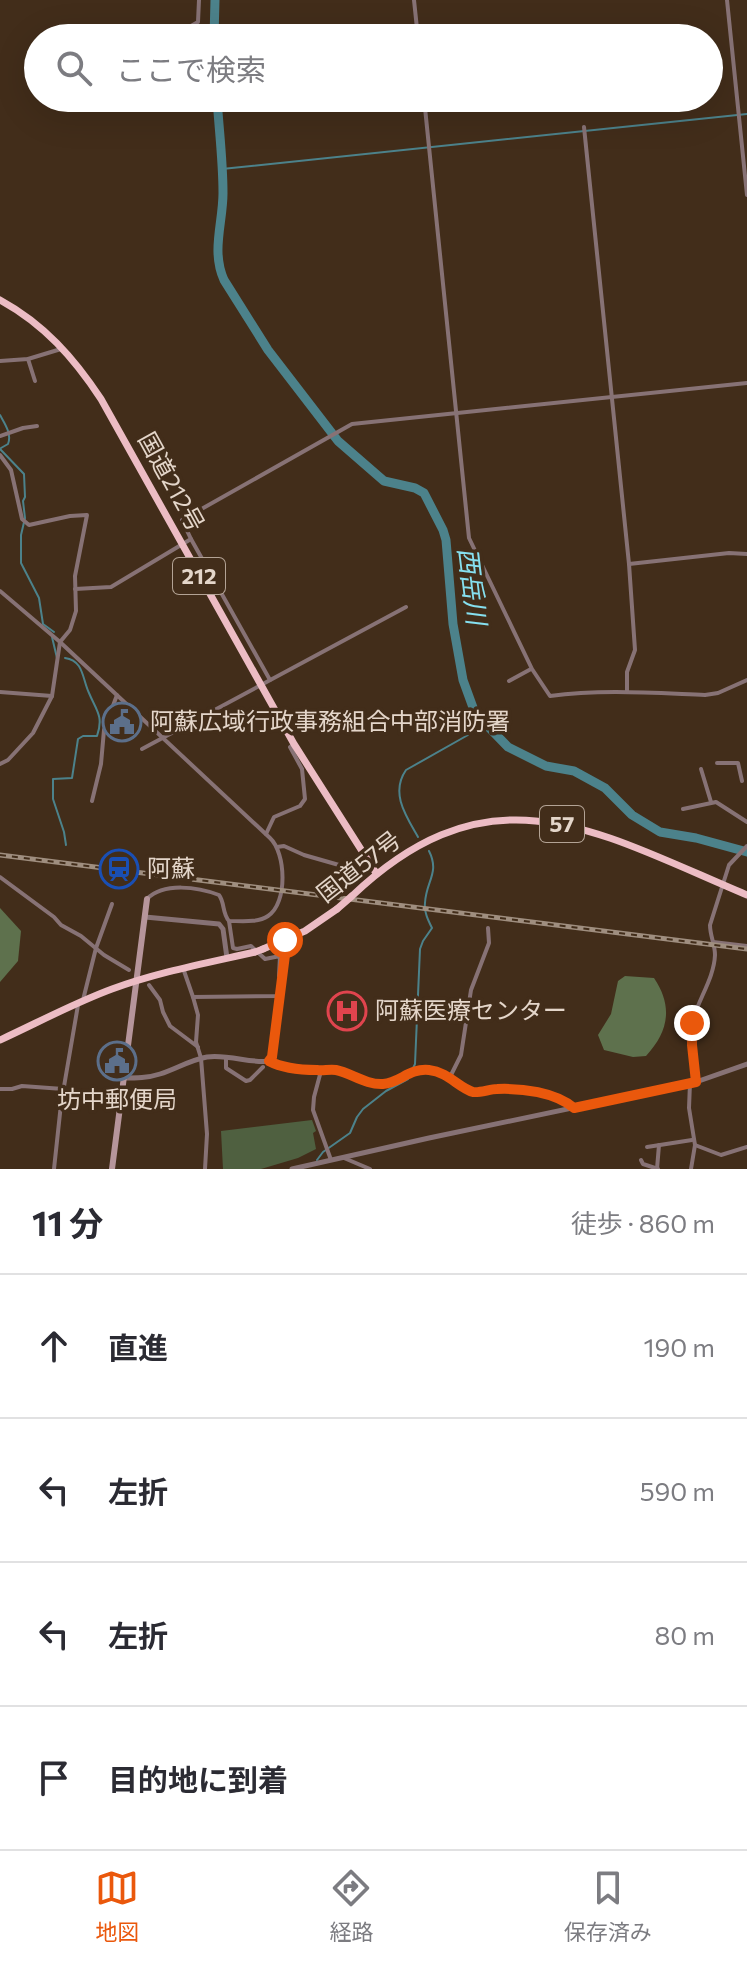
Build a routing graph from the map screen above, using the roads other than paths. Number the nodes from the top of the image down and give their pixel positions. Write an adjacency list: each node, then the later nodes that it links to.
1 (199, 0): 4 (street)
2 (414, 0): 5 (street)
3 (727, 0): 8 (street)
4 (194, 24)
5 (417, 24)
6 (425, 112): 16 (street)
7 (584, 127): 15 (street)
8 (747, 195)
9 (0, 300): 10 (highway, 国道212号 / 212)
10 (63, 348): 11 (street); 21 (highway, 国道212号 / 212)
11 (28, 359): 12 (street); 13 (street)
12 (0, 361)
13 (35, 381)
14 (747, 383): 15 (street)
15 (611, 397): 16 (street); 23 (street)
16 (457, 414): 20 (street); 28 (street)
17 (37, 426): 18 (street)
18 (2, 435)
19 (0, 455): 24 (street)
20 (191, 539): 21 (street); 29 (street)
21 (182, 544): 24 (street); 32 (highway, 国道212号 / 212)
22 (747, 554): 23 (street)
23 (629, 564): 34 (street)
24 (75, 589): 27 (street)
25 (0, 591): 27 (street)
26 (406, 607): 29 (street)
27 (60, 642): 35 (street); 36 (street)
28 (532, 669): 31 (street); 34 (street)
29 (270, 680): 32 (street)
30 (747, 680): 34 (street)
31 (509, 681)
32 (260, 686): 37 (street); 38 (highway, 国道212号 / 212)
33 (0, 692): 36 (street)
34 (627, 693)
35 (117, 695): 37 (street); 44 (street)
36 (52, 696): 41 (street)
37 (163, 738): 39 (street); 48 (street)
38 (294, 744): 48 (street); 52 (highway, 国道212号 / 212)
39 (142, 749)
40 (717, 763): 43 (street)
41 (0, 764)
42 (701, 769): 45 (street)
43 (743, 781)
44 (92, 801)
45 (711, 802): 46 (street); 47 (street)
46 (683, 809)
47 (747, 822)
48 (266, 834): 50 (street)
49 (747, 846): 54 (street)
50 (277, 847): 51 (street); 59 (street)
51 (346, 867)
52 (376, 873): 54 (highway, 国道57号 / 57); 61 (highway, 国道57号 / 57, bridge)
53 (0, 877): 64 (street)
54 (724, 885): 55 (highway, 国道57号 / 57); 62 (street)
55 (747, 895)
56 (147, 899): 58 (main road); 59 (street)
57 (112, 904): 64 (street)
58 (145, 917): 65 (street); 69 (main road)
59 (229, 921): 68 (street)
60 (488, 928): 82 (street)
61 (285, 940): 65 (highway, 国道57号 / 57); 68 (street)
62 (713, 942): 63 (street); 84 (street)
63 (747, 946)
64 (96, 948): 67 (street); 73 (street)
65 (227, 959): 66 (highway, 国道57号 / 57)
66 (183, 968): 69 (highway, 国道57号 / 57); 72 (street)
67 (129, 970)
68 (283, 978): 71 (street)
69 (137, 981): 73 (highway, 国道57号 / 57); 83 (main road)
70 (149, 985): 75 (street)
71 (280, 996): 72 (street); 78 (street)
72 (193, 997): 75 (street)
73 (81, 1002): 74 (highway, 国道57号 / 57); 86 (street)
74 (0, 1040)
75 (198, 1047): 77 (street)
76 (226, 1057): 77 (street); 78 (street); 80 (street)
77 (201, 1058): 83 (street); 98 (street)
78 (269, 1061): 81 (street)
79 (747, 1064): 84 (street)
80 (263, 1067)
81 (321, 1071): 82 (street); 94 (street)
82 (450, 1077): 87 (street)
83 (123, 1078): 97 (main road)
84 (693, 1082): 87 (street); 88 (street)
85 (0, 1089): 86 (street)
86 (63, 1089): 96 (street)
87 (574, 1108): 92 (street)
88 (694, 1143): 89 (street); 91 (street); 102 (street)
89 (659, 1145): 90 (street); 101 (street)
90 (647, 1147)
91 (747, 1147)
92 (344, 1158): 94 (street); 95 (street)
93 (641, 1160): 101 (street)
94 (332, 1161): 99 (street)
95 (354, 1166): 100 (street)
96 (54, 1169)
97 (112, 1169)
98 (205, 1169)
99 (292, 1169)
100 (370, 1169)
101 (658, 1169)
102 (691, 1169)

